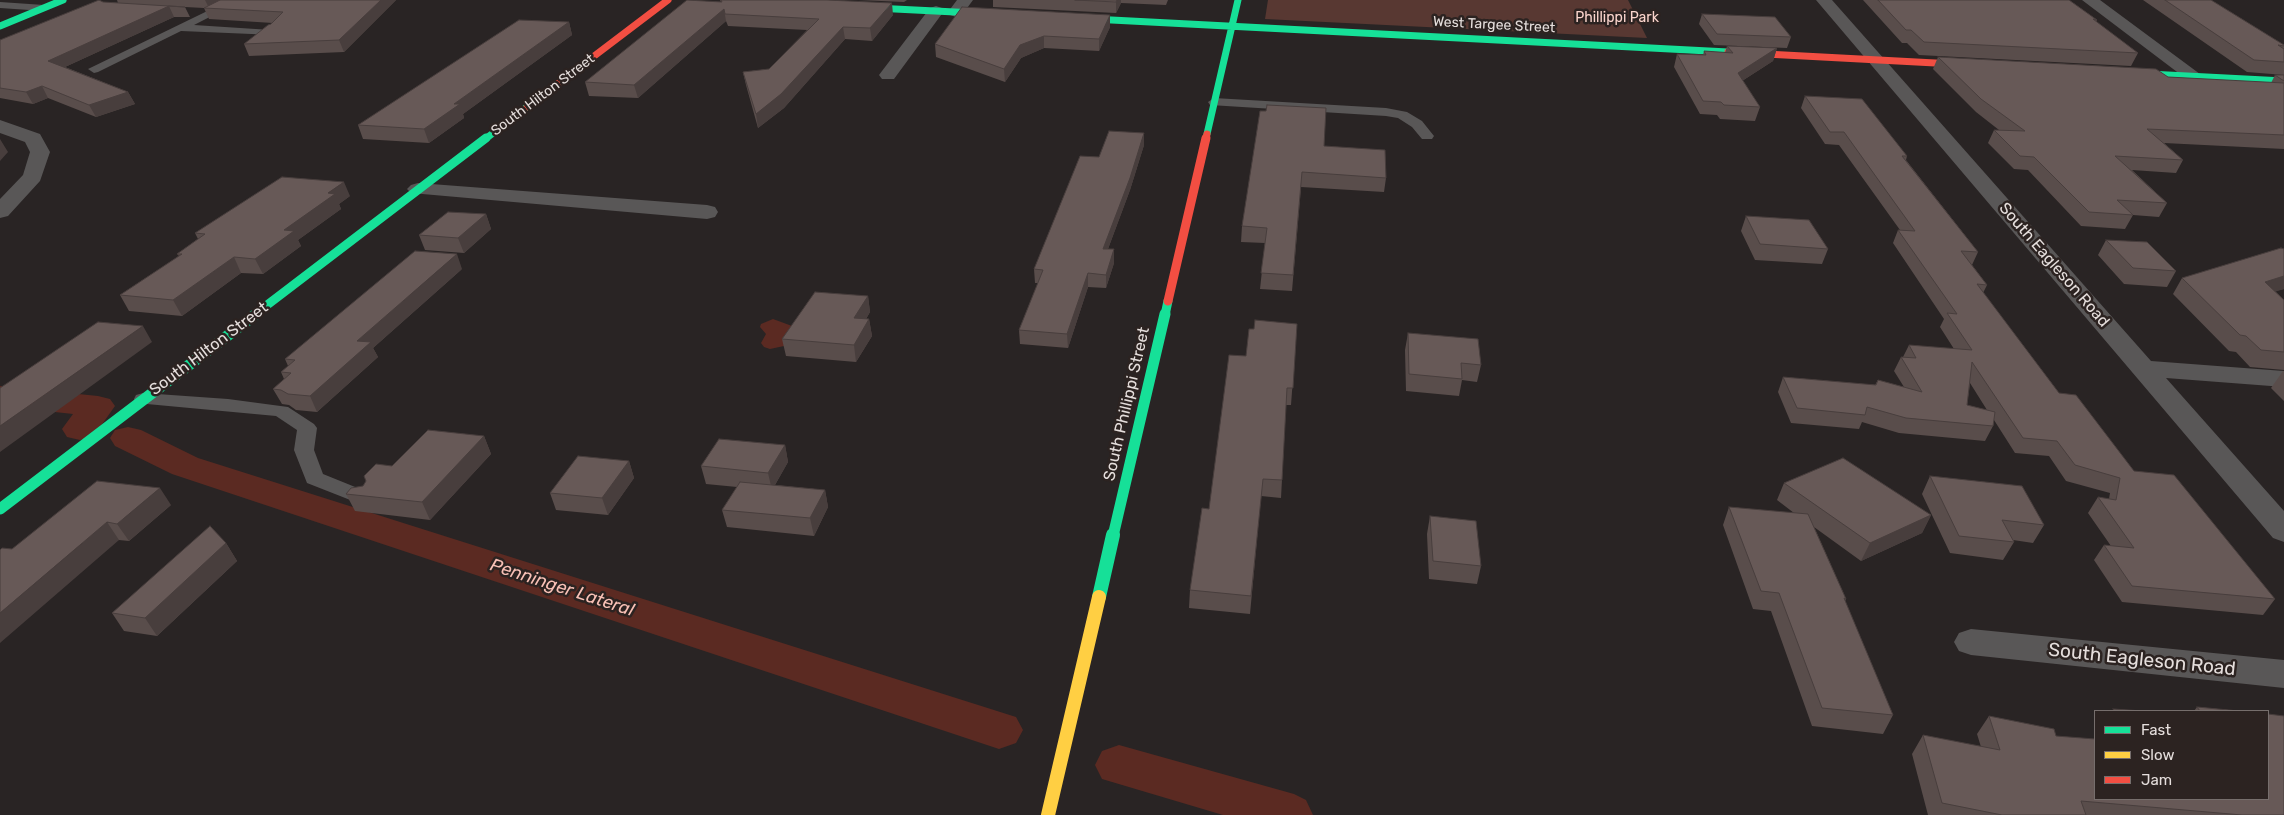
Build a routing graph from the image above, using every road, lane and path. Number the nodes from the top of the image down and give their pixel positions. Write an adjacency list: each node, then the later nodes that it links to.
1 (64, 0): 10 (street)
2 (238, 0): 13 (lane)
3 (668, 0): 30 (street, South Hilton Street)
4 (1238, 0): 17 (street, South Phillippi Street)
5 (1824, 0): 20 (street, South Eagleson Road)
6 (2090, 0): 25 (street)
7 (0, 6): 10 (lane)
8 (847, 6): 11 (street)
9 (961, 6): 11 (street); 14 (street)
10 (44, 8): 16 (street)
11 (936, 11): 24 (street)
12 (182, 12): 13 (lane)
13 (210, 14): 18 (lane)
14 (1006, 14)
15 (1065, 18): 17 (street, West Targee Street)
16 (0, 26)
17 (1232, 26): 20 (street, West Targee Street); 27 (street, South Phillippi Street)
18 (180, 28): 19 (lane); 22 (lane)
19 (271, 34)
20 (1876, 60): 21 (street, West Targee Street); 33 (street, South Eagleson Road)
21 (1982, 66)
22 (94, 69)
23 (2117, 73): 25 (street)
24 (888, 75)
25 (2195, 77): 26 (street)
26 (2284, 81)
27 (1214, 102): 29 (lane); 41 (street, South Phillippi Street)
28 (0, 126): 31 (street)
29 (1427, 136)
30 (418, 189): 32 (street); 35 (street, South Hilton Street)
31 (0, 211)
32 (707, 212)
33 (2143, 368): 34 (street); 38 (street, South Eagleson Road)
34 (2284, 379)
35 (143, 399): 36 (lane); 37 (street, South Hilton Street)
36 (363, 498)
37 (0, 509)
38 (2284, 530)
39 (1971, 642): 40 (street, South Eagleson Road)
40 (2284, 674)
41 (1048, 815)

